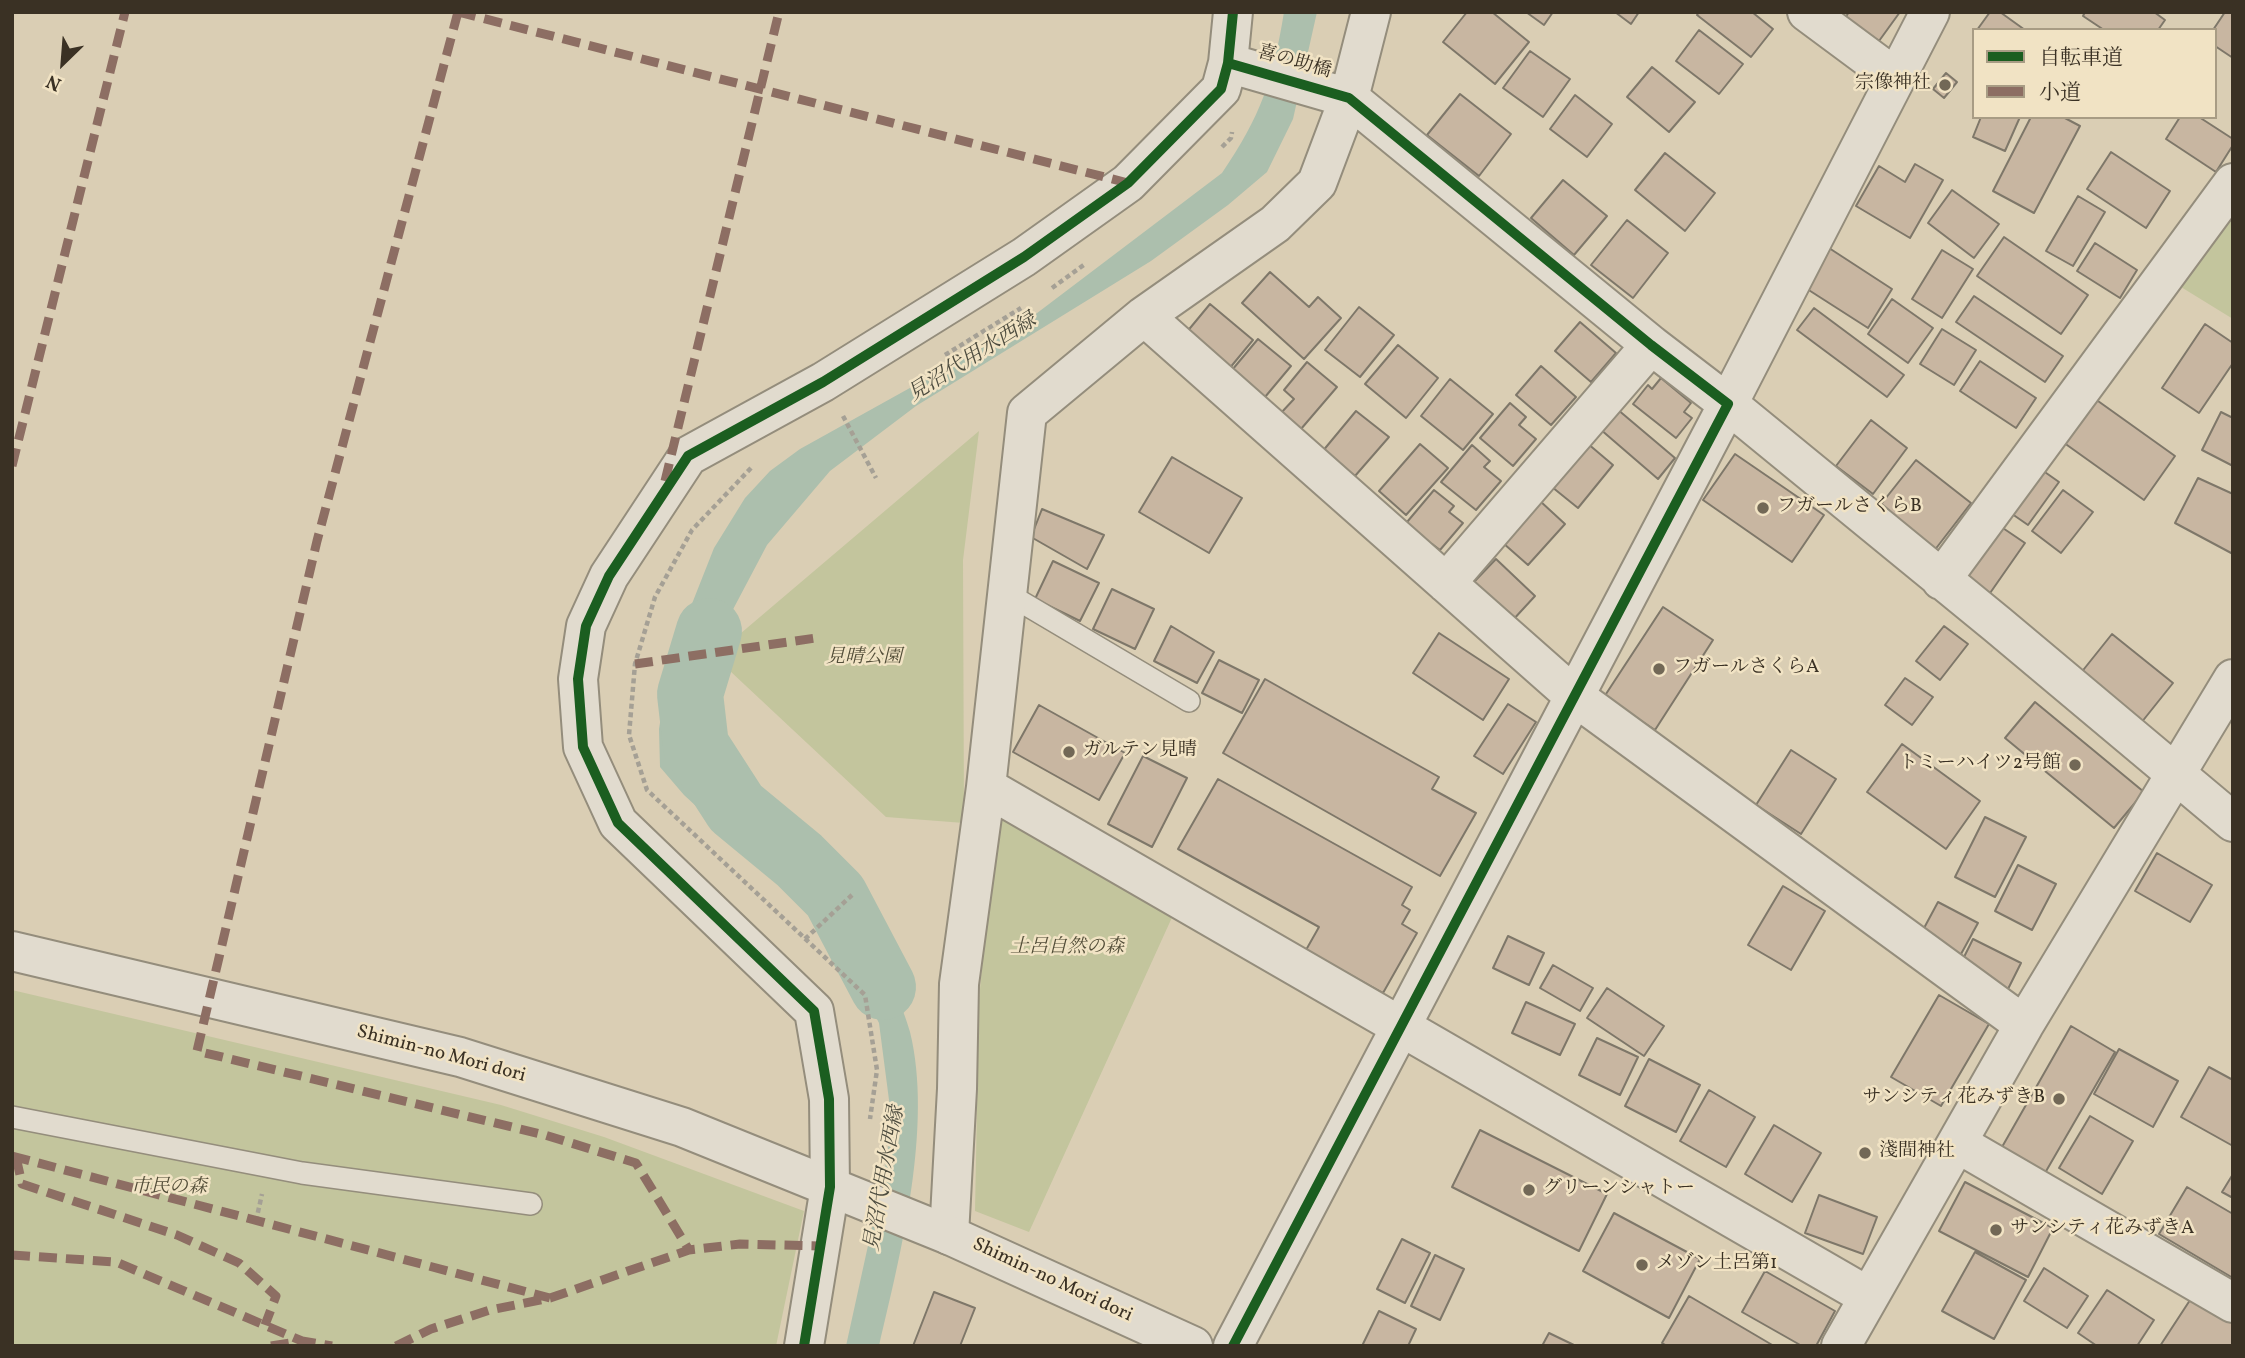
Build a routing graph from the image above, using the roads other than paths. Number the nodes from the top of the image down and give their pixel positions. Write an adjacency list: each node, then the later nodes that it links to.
1 (1233, 12): 5 (street)
2 (1371, 12): 7 (street)
3 (1807, 12): 6 (street)
4 (1930, 12): 6 (street)
5 (1228, 63): 7 (street, 喜の助橋); 26 (street)
6 (1896, 78): 11 (street)
7 (1349, 97): 9 (street); 10 (street)
8 (2233, 183): 12 (street)
9 (1144, 316): 13 (street); 14 (street)
10 (1651, 345): 11 (street); 13 (street)
11 (1728, 404): 12 (street); 16 (street)
12 (1941, 580): 18 (street)
13 (1446, 583): 16 (street)
14 (1008, 594): 17 (lane); 19 (street)
15 (2233, 679): 18 (street)
16 (1574, 696): 22 (street); 23 (street)
17 (1189, 701)
18 (2177, 775): 20 (street); 23 (street)
19 (986, 788): 22 (street); 28 (street)
20 (2233, 822)
21 (12, 951): 26 (street, Shimin-no Mori dori)
22 (1401, 1026): 29 (street); 33 (street)
23 (2024, 1026): 25 (street)
24 (12, 1117): 27 (lane)
25 (1956, 1143): 29 (street); 30 (street)
26 (845, 1193): 28 (street, Shimin-no Mori dori); 31 (street)
27 (531, 1204)
28 (949, 1235): 32 (street, Shimin-no Mori dori)
29 (1869, 1297): 34 (street)
30 (2233, 1303)
31 (804, 1346)
32 (1193, 1346)
33 (1233, 1346)
34 (1841, 1346)

